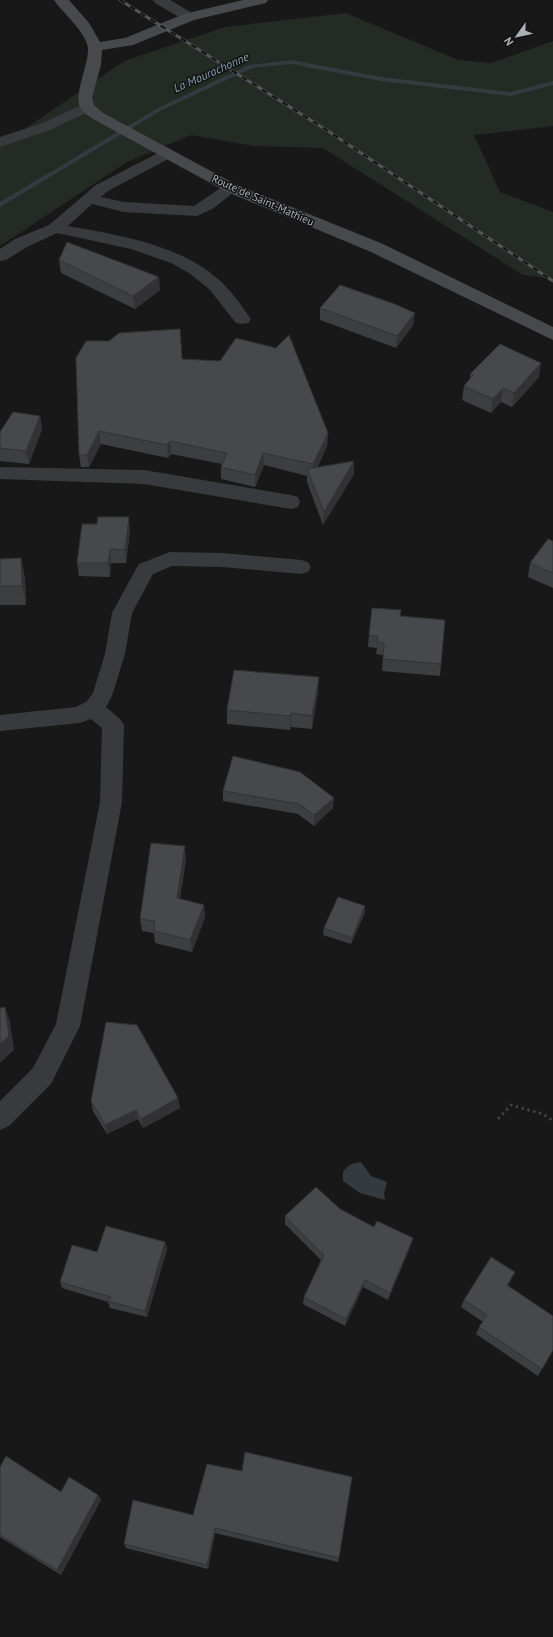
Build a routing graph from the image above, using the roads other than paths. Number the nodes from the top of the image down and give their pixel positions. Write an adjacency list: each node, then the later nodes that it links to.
1 (61, 0): 5 (street)
2 (160, 0): 4 (street)
3 (262, 0): 4 (street)
4 (188, 17): 5 (street)
5 (95, 47): 6 (street)
6 (92, 112): 7 (street); 8 (street, Route de Saint-Mathieu)
7 (0, 142)
8 (167, 154): 9 (street, Route de Saint-Mathieu); 10 (street)
9 (230, 188): 10 (street); 14 (street, Route de Saint-Mathieu)
10 (90, 199): 11 (street)
11 (55, 228): 12 (street); 13 (street)
12 (0, 256)
13 (242, 319)
14 (553, 334)
15 (0, 473): 16 (street)
16 (291, 502)
17 (301, 567): 18 (street)
18 (93, 708): 19 (street); 20 (street)
19 (0, 723)
20 (0, 1118)

